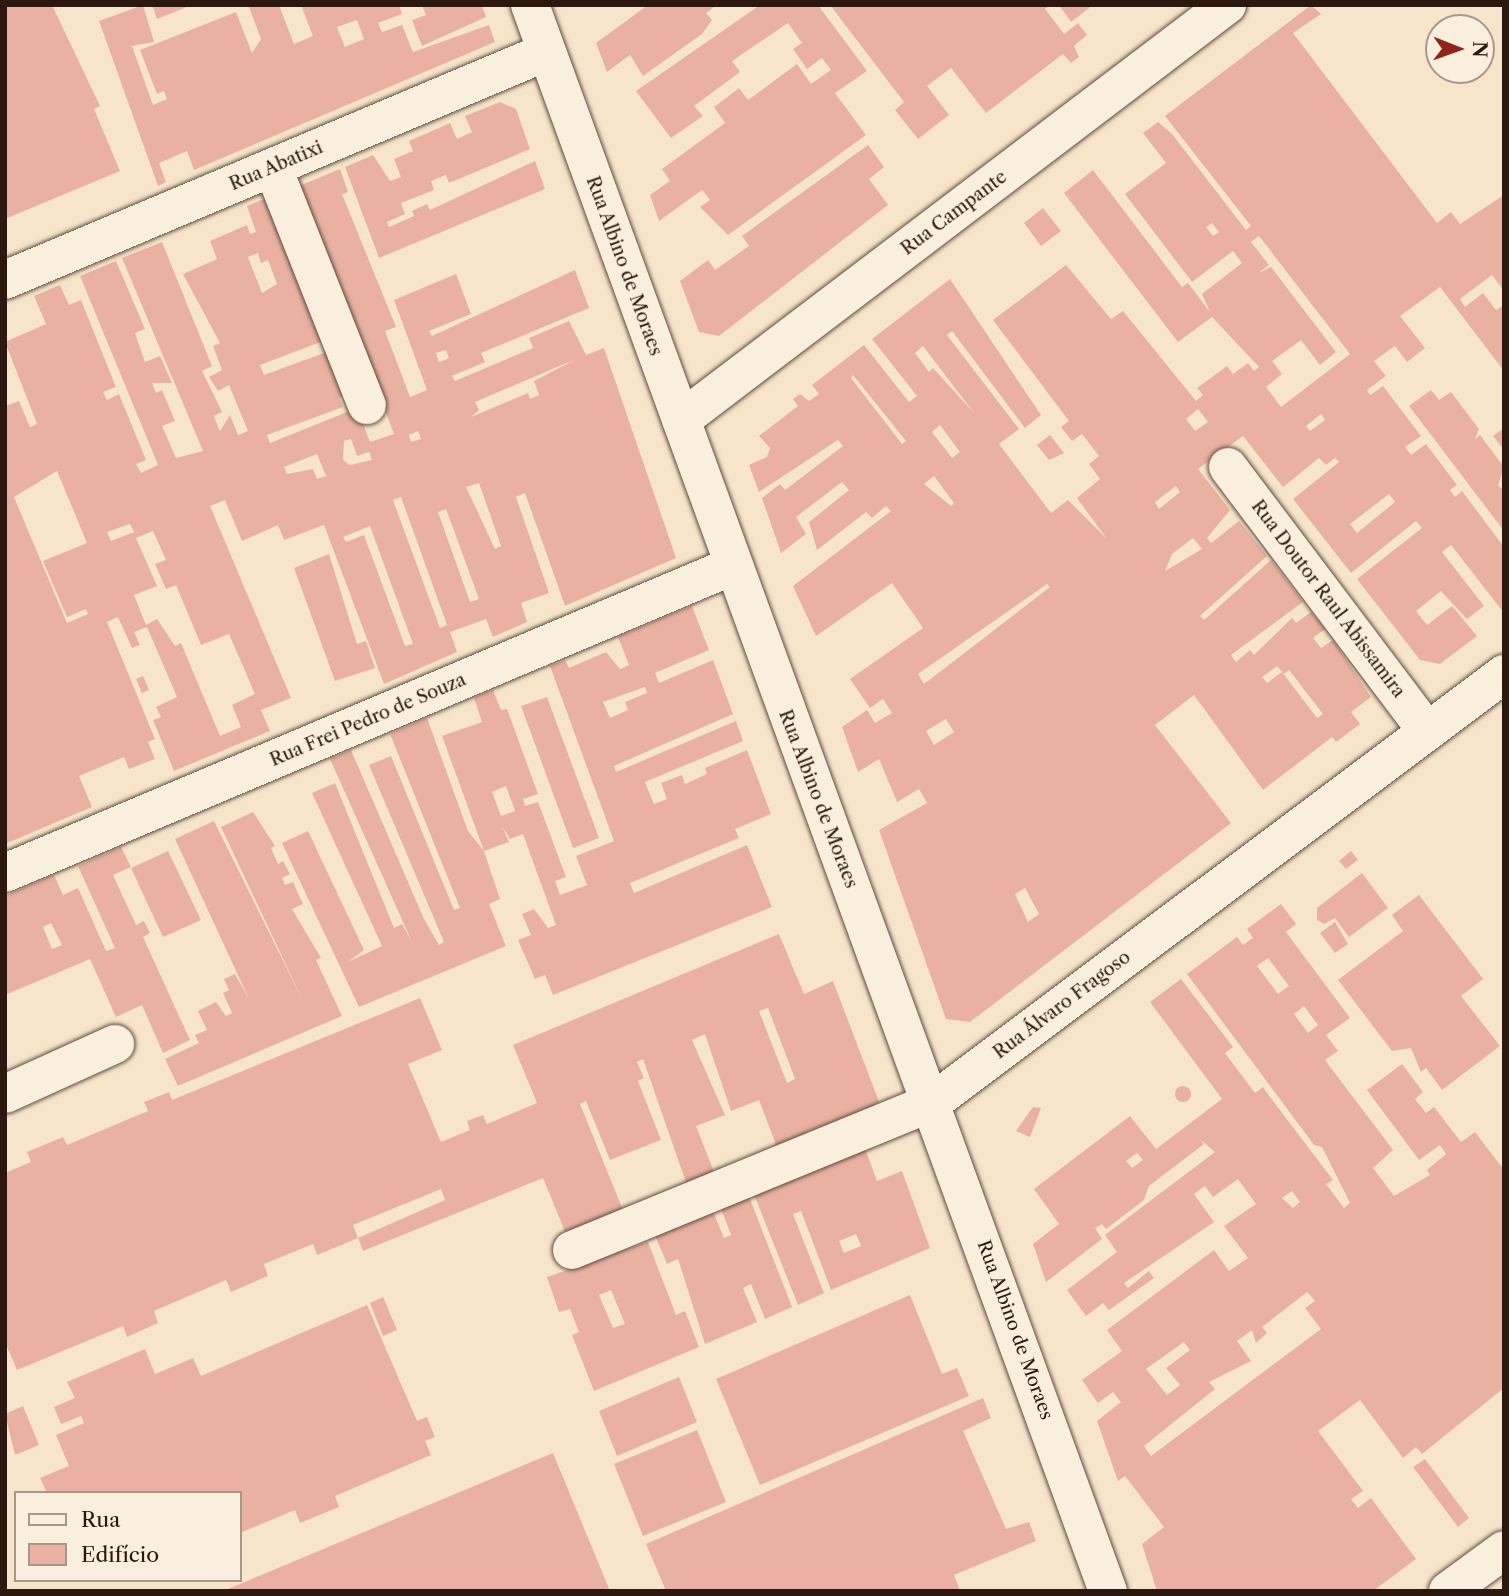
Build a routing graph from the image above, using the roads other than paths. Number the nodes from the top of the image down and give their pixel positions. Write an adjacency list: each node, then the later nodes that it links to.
1 (530, 5): 3 (street, Rua Albino de Moraes)
2 (1227, 5): 7 (street, Rua Campante)
3 (546, 52): 4 (street, Rua Abatixi); 7 (street, Rua Albino de Moraes)
4 (272, 168): 5 (street, Rua Abatixi); 6 (street)
5 (5, 280)
6 (367, 405)
7 (681, 420): 9 (street, Rua Albino de Moraes)
8 (1228, 467): 11 (street, Rua Doutor Raul Abissamira)
9 (730, 567): 12 (street, Rua Frei Pedro de Souza); 15 (street, Rua Albino de Moraes)
10 (1504, 674): 11 (street, Rua Álvaro Fragoso)
11 (1427, 732): 15 (street, Rua Álvaro Fragoso)
12 (5, 873)
13 (116, 1044): 14 (street)
14 (5, 1094)
15 (933, 1102): 16 (street, Rua Álvaro Fragoso); 18 (street, Rua Albino de Moraes)
16 (572, 1250)
17 (1504, 1550): 19 (street)
18 (1108, 1591)
19 (1448, 1591)

